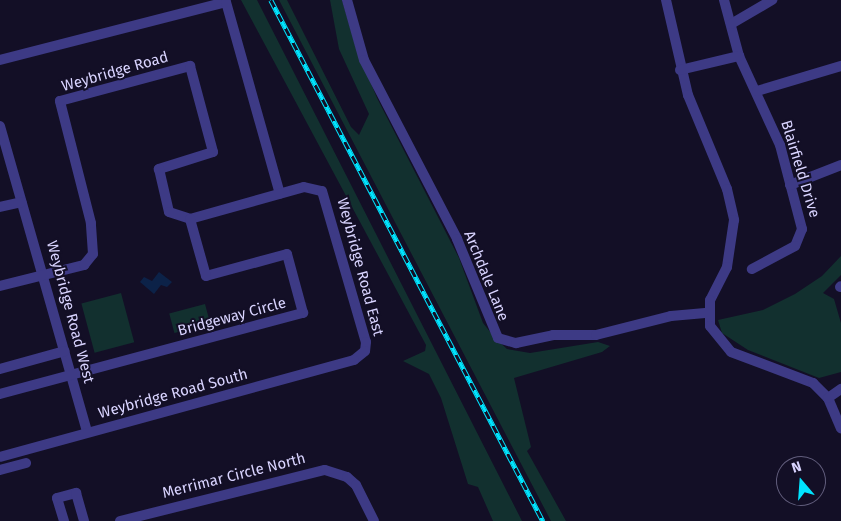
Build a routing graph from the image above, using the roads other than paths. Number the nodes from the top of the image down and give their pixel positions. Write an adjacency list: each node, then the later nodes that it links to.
1 (347, 0): 21 (street, Archdale Lane)
2 (666, 0): 9 (street)
3 (724, 0): 5 (street, Blairfield Drive)
4 (772, 0): 5 (street)
5 (731, 24): 6 (street, Blairfield Drive)
6 (739, 56): 9 (street); 10 (street, Blairfield Drive)
7 (0, 60): 14 (street)
8 (841, 66): 10 (street)
9 (680, 70): 21 (street)
10 (757, 91): 13 (street, Blairfield Drive)
11 (0, 126): 15 (street, Weybridge Road West)
12 (841, 164): 13 (street)
13 (790, 185): 18 (street, Blairfield Drive)
14 (280, 194): 17 (street, Weybridge Road East); 23 (street, Weybridge Road East)
15 (21, 202): 16 (street); 19 (street, Weybridge Road West)
16 (0, 207)
17 (190, 218): 19 (street, Weybridge Road); 25 (street, Bridgeway Circle)
18 (752, 269)
19 (44, 276): 20 (street, Weybridge Road); 22 (street, Weybridge Road West)
20 (0, 286)
21 (708, 313): 28 (street)
22 (65, 351): 24 (street); 25 (street, Weybridge Road West)
23 (354, 360): 30 (street, Weybridge Road South)
24 (0, 369)
25 (72, 375): 27 (street, Bridgeway Circle); 30 (street, Weybridge Road West)
26 (841, 389): 28 (street)
27 (0, 394)
28 (828, 398): 29 (street)
29 (841, 428)
30 (87, 432): 31 (street, Weybridge Road South)
31 (0, 457)
32 (26, 463): 33 (street)
33 (0, 470)
34 (64, 521): 35 (street)
35 (84, 521)
36 (120, 521): 37 (street, Merrimar Circle North)
37 (374, 521)

